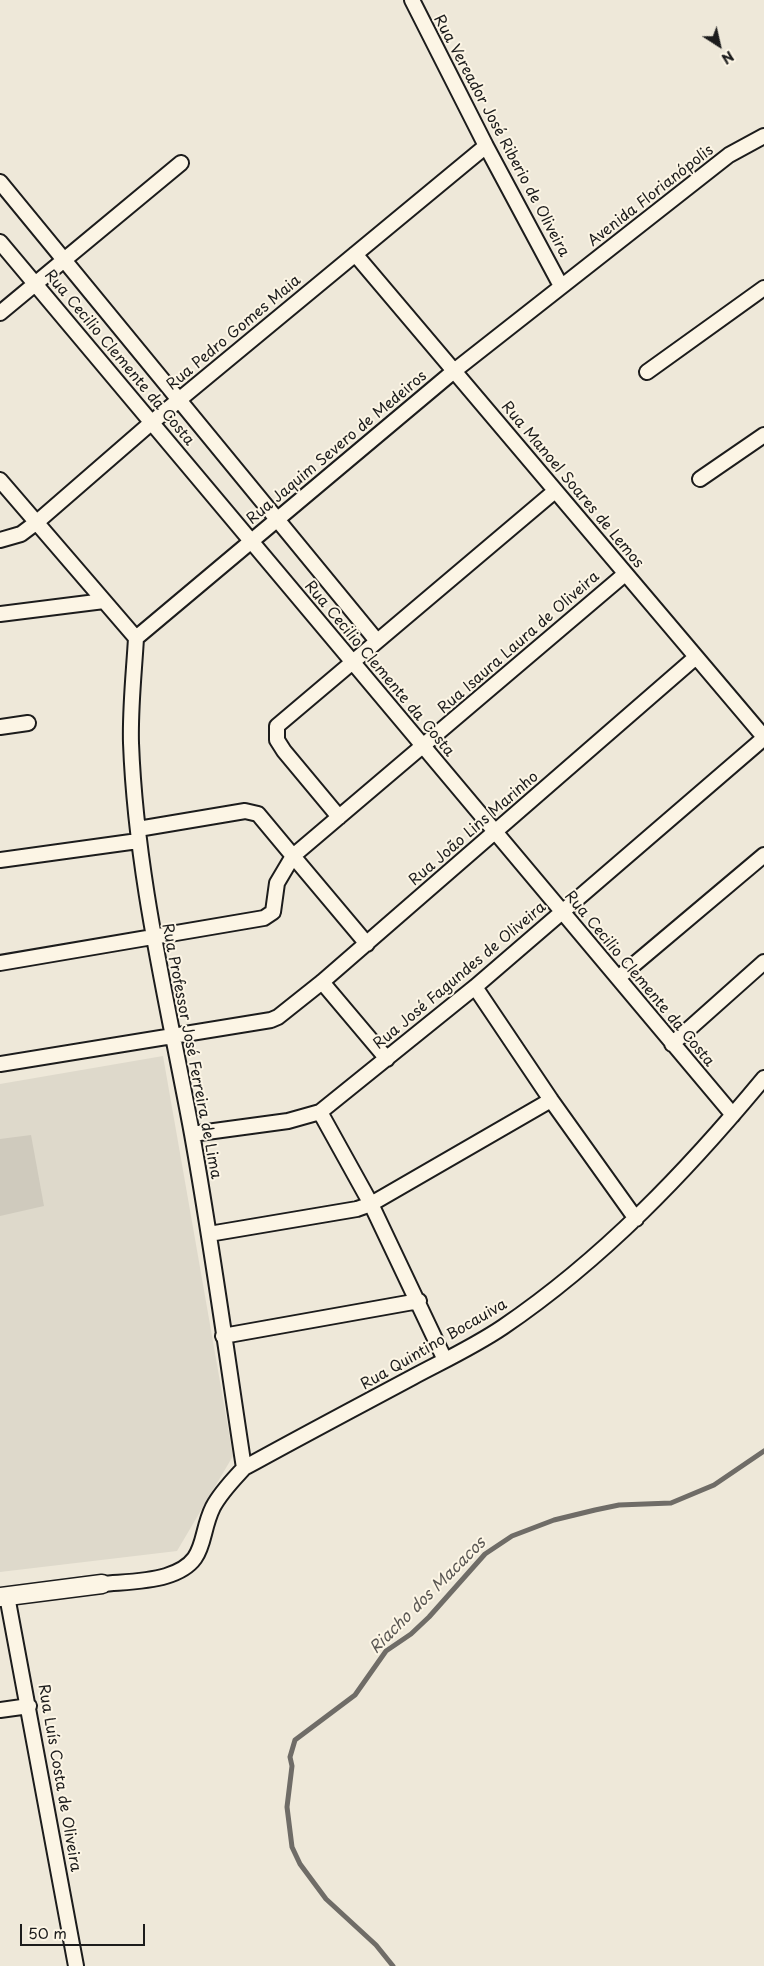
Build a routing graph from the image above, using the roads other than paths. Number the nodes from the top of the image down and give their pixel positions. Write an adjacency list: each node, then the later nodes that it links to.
1 (412, 0): 3 (street, Rua Vereador José Riberio de Oliveira)
2 (764, 136): 10 (street, Avenida Florianópolis)
3 (486, 146): 7 (street, Rua Pedro Gomes Maia); 10 (street, Rua Vereador José Riberio de Oliveira)
4 (180, 163): 8 (street)
5 (0, 182): 8 (street, Rua Cecilio Clemente da Costa)
6 (0, 242): 9 (street, Rua Cecilio Clemente da Costa)
7 (355, 254): 13 (street, Rua Manoel Soares de Lemos); 15 (street, Rua Pedro Gomes Maia)
8 (64, 260): 9 (street); 15 (street, Rua Cecilio Clemente da Costa)
9 (35, 284): 12 (street); 16 (street, Rua Cecilio Clemente da Costa)
10 (561, 286): 13 (street, Rua Jaquim Severo de Medeiros)
11 (764, 288): 14 (street)
12 (0, 313)
13 (454, 371): 20 (street, Rua Manoel Soares de Lemos); 21 (street, Rua Jaquim Severo de Medeiros)
14 (647, 372)
15 (179, 400): 16 (street, Rua Pedro Gomes Maia); 21 (street, Rua Cecilio Clemente da Costa)
16 (151, 423): 22 (street, Rua Pedro Gomes Maia); 24 (street, Rua Cecilio Clemente da Costa)
17 (764, 435): 18 (street)
18 (700, 479)
19 (0, 480): 22 (street)
20 (555, 491): 25 (street, Rua Manoel Soares de Lemos); 29 (street)
21 (277, 519): 24 (street, Rua Jaquim Severo de Medeiros); 29 (street, Rua Cecilio Clemente da Costa)
22 (37, 522): 23 (street, Rua Pedro Gomes Maia); 26 (street)
23 (0, 540)
24 (251, 541): 28 (street, Rua Jaquim Severo de Medeiros); 31 (street, Rua Cecilio Clemente da Costa)
25 (625, 574): 30 (street, Rua Manoel Soares de Lemos); 35 (street, Rua Isaura Laura de Oliveira)
26 (104, 601): 27 (street); 28 (street)
27 (0, 614)
28 (136, 638): 38 (street, Rua Professor José Ferreira de Lima)
29 (377, 640): 31 (street)
30 (696, 657): 34 (street, Rua Manoel Soares de Lemos); 37 (street, Rua João Lins Marinho)
31 (352, 661): 35 (street, Rua Cecilio Clemente da Costa); 36 (street)
32 (28, 722): 33 (street)
33 (0, 727)
34 (764, 738): 42 (street, Rua José Fagundes de Oliveira)
35 (423, 746): 36 (street, Rua Isaura Laura de Oliveira); 37 (street, Rua Cecilio Clemente da Costa)
36 (339, 817): 40 (street, Rua Isaura Laura de Oliveira)
37 (495, 832): 42 (street, Rua Cecilio Clemente da Costa); 44 (street, Rua João Lins Marinho)
38 (138, 835): 40 (street); 41 (street); 43 (street, Rua Professor José Ferreira de Lima)
39 (764, 855): 47 (street)
40 (293, 856): 43 (street); 44 (street)
41 (0, 860)
42 (562, 912): 47 (street, Rua Cecilio Clemente da Costa); 49 (street, Rua José Fagundes de Oliveira)
43 (152, 939): 46 (street); 50 (street, Rua Professor José Ferreira de Lima)
44 (367, 944): 48 (street, Rua João Lins Marinho)
45 (764, 962): 51 (street)
46 (0, 963)
47 (618, 978): 51 (street, Rua Cecilio Clemente da Costa)
48 (322, 982): 50 (street, Rua João Lins Marinho); 52 (street)
49 (476, 987): 52 (street, Rua José Fagundes de Oliveira); 55 (street)
50 (171, 1036): 53 (street); 58 (street, Rua Professor José Ferreira de Lima)
51 (672, 1044): 57 (street, Rua Cecilio Clemente da Costa)
52 (387, 1059): 56 (street, Rua José Fagundes de Oliveira)
53 (0, 1064)
54 (764, 1078): 57 (street, Rua Quintino Bocauiva)
55 (551, 1100): 59 (street); 60 (street)
56 (320, 1112): 58 (street, Rua José Fagundes de Oliveira); 59 (street)
57 (733, 1115): 60 (street, Rua Quintino Bocauiva)
58 (192, 1134): 61 (street, Rua Professor José Ferreira de Lima)
59 (371, 1204): 61 (street); 62 (street)
60 (636, 1219): 64 (street, Rua Quintino Bocauiva)
61 (208, 1234): 63 (street, Rua Professor José Ferreira de Lima)
62 (418, 1301): 63 (street); 64 (street)
63 (224, 1336): 65 (street, Rua Professor José Ferreira de Lima)
64 (444, 1360): 65 (street, Rua Quintino Bocauiva)
65 (244, 1468): 66 (street, Rua Quintino Bocauiva)
66 (102, 1584): 67 (street)
67 (4, 1596): 68 (street, Rua Luís Costa de Oliveira)
68 (29, 1706): 69 (street); 70 (street, Rua Luís Costa de Oliveira)
69 (0, 1710)
70 (76, 1966)

